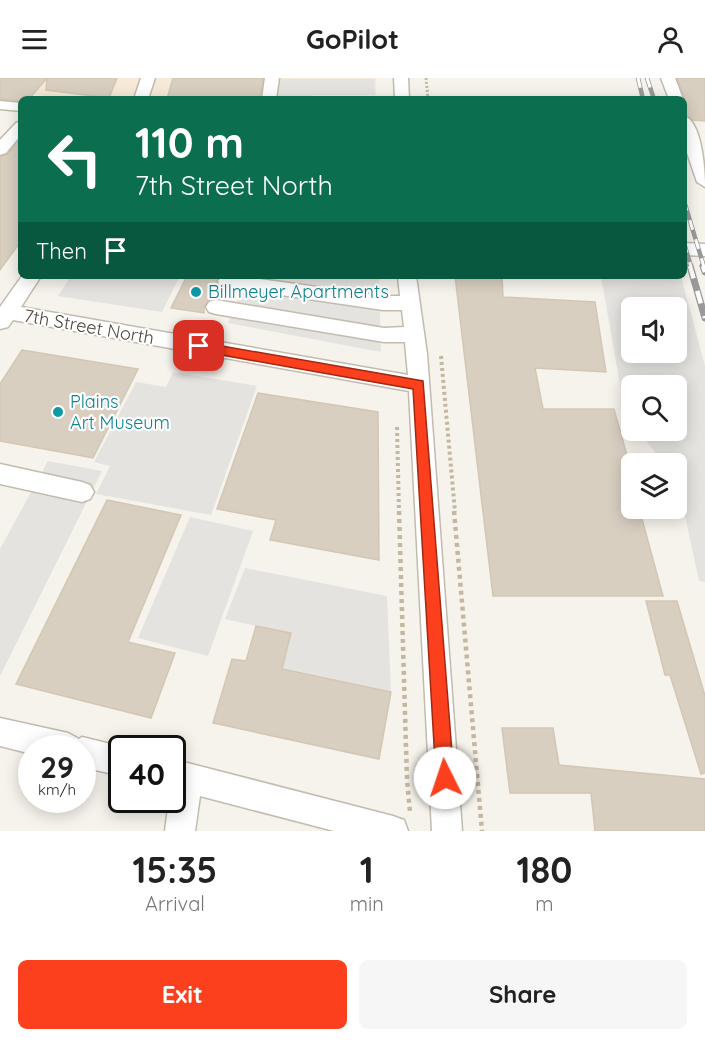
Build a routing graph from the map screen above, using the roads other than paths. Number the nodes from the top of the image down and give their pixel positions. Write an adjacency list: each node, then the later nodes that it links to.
1 (148, 78): 5 (street)
2 (272, 78): 6 (street)
3 (401, 78): 7 (street)
4 (668, 78): 8 (street)
5 (142, 96)
6 (269, 96)
7 (402, 96)
8 (675, 96)
9 (0, 105): 10 (street)
10 (18, 107)
11 (18, 129): 13 (street)
12 (687, 131): 14 (street)
13 (0, 150)
14 (705, 182)
15 (687, 249): 16 (street)
16 (705, 250)
17 (30, 279): 22 (street)
18 (407, 279): 20 (street)
19 (227, 281): 20 (street)
20 (409, 303): 23 (street)
21 (216, 307): 23 (street)
22 (4, 318): 24 (street, 7th Street North)
23 (413, 334): 24 (street)
24 (419, 385): 33 (street)
25 (0, 474): 26 (street)
26 (82, 492)
27 (0, 732): 28 (street)
28 (18, 736)
29 (186, 776): 31 (street)
30 (180, 813): 32 (street)
31 (402, 826)
32 (180, 831)
33 (447, 831)

